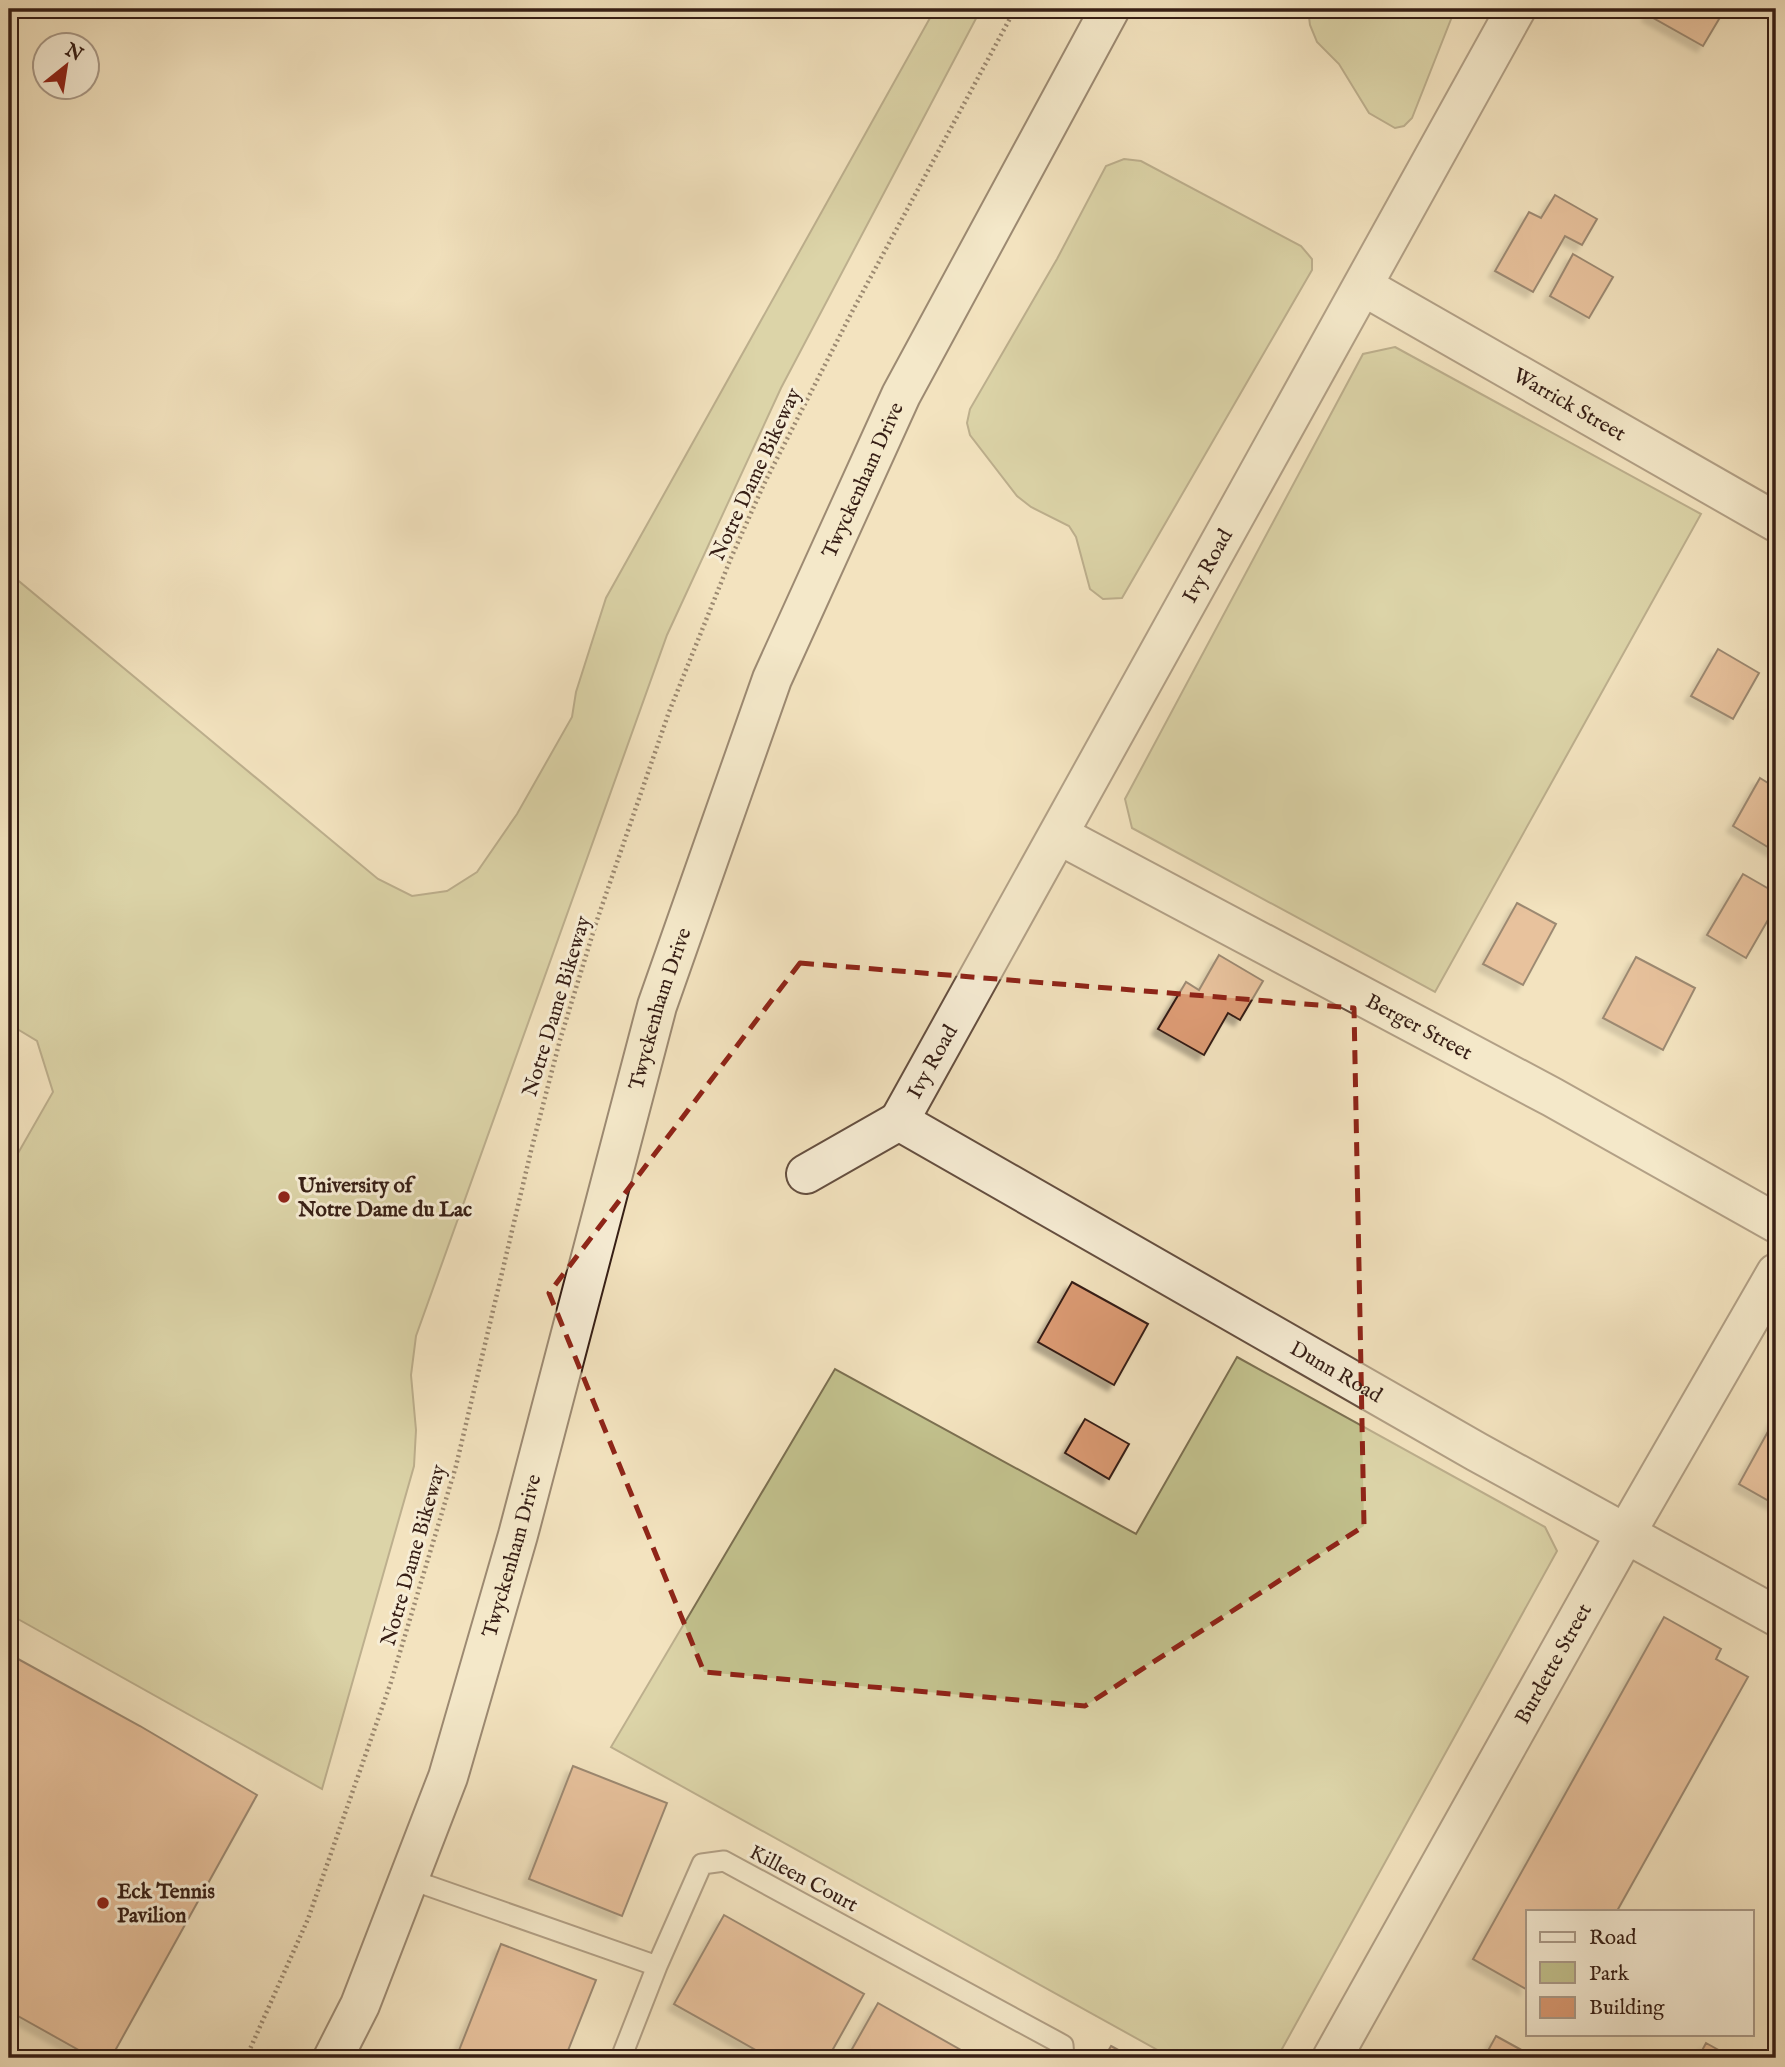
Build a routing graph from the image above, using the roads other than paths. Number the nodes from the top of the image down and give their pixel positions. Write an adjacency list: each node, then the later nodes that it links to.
1 (1110, 9): 12 (street, Twyckenham Drive)
2 (1516, 9): 3 (street, Ivy Road)
3 (1363, 286): 4 (street, Warrick Street); 5 (street, Ivy Road)
4 (1776, 523)
5 (1059, 835): 6 (street, Ivy Road); 8 (street, Berger Street)
6 (900, 1121): 7 (street); 10 (street, Dunn Road)
7 (806, 1174)
8 (1776, 1223)
9 (1776, 1273): 10 (street, Burdette Street)
10 (1626, 1532): 11 (street, Dunn Road); 17 (street, Burdette Street)
11 (1776, 1616)
12 (409, 1879): 13 (lane); 15 (street, Twyckenham Drive)
13 (656, 1966): 14 (lane, Killeen Court); 16 (lane)
14 (1064, 2051)
15 (333, 2058)
16 (621, 2058)
17 (1332, 2058)

